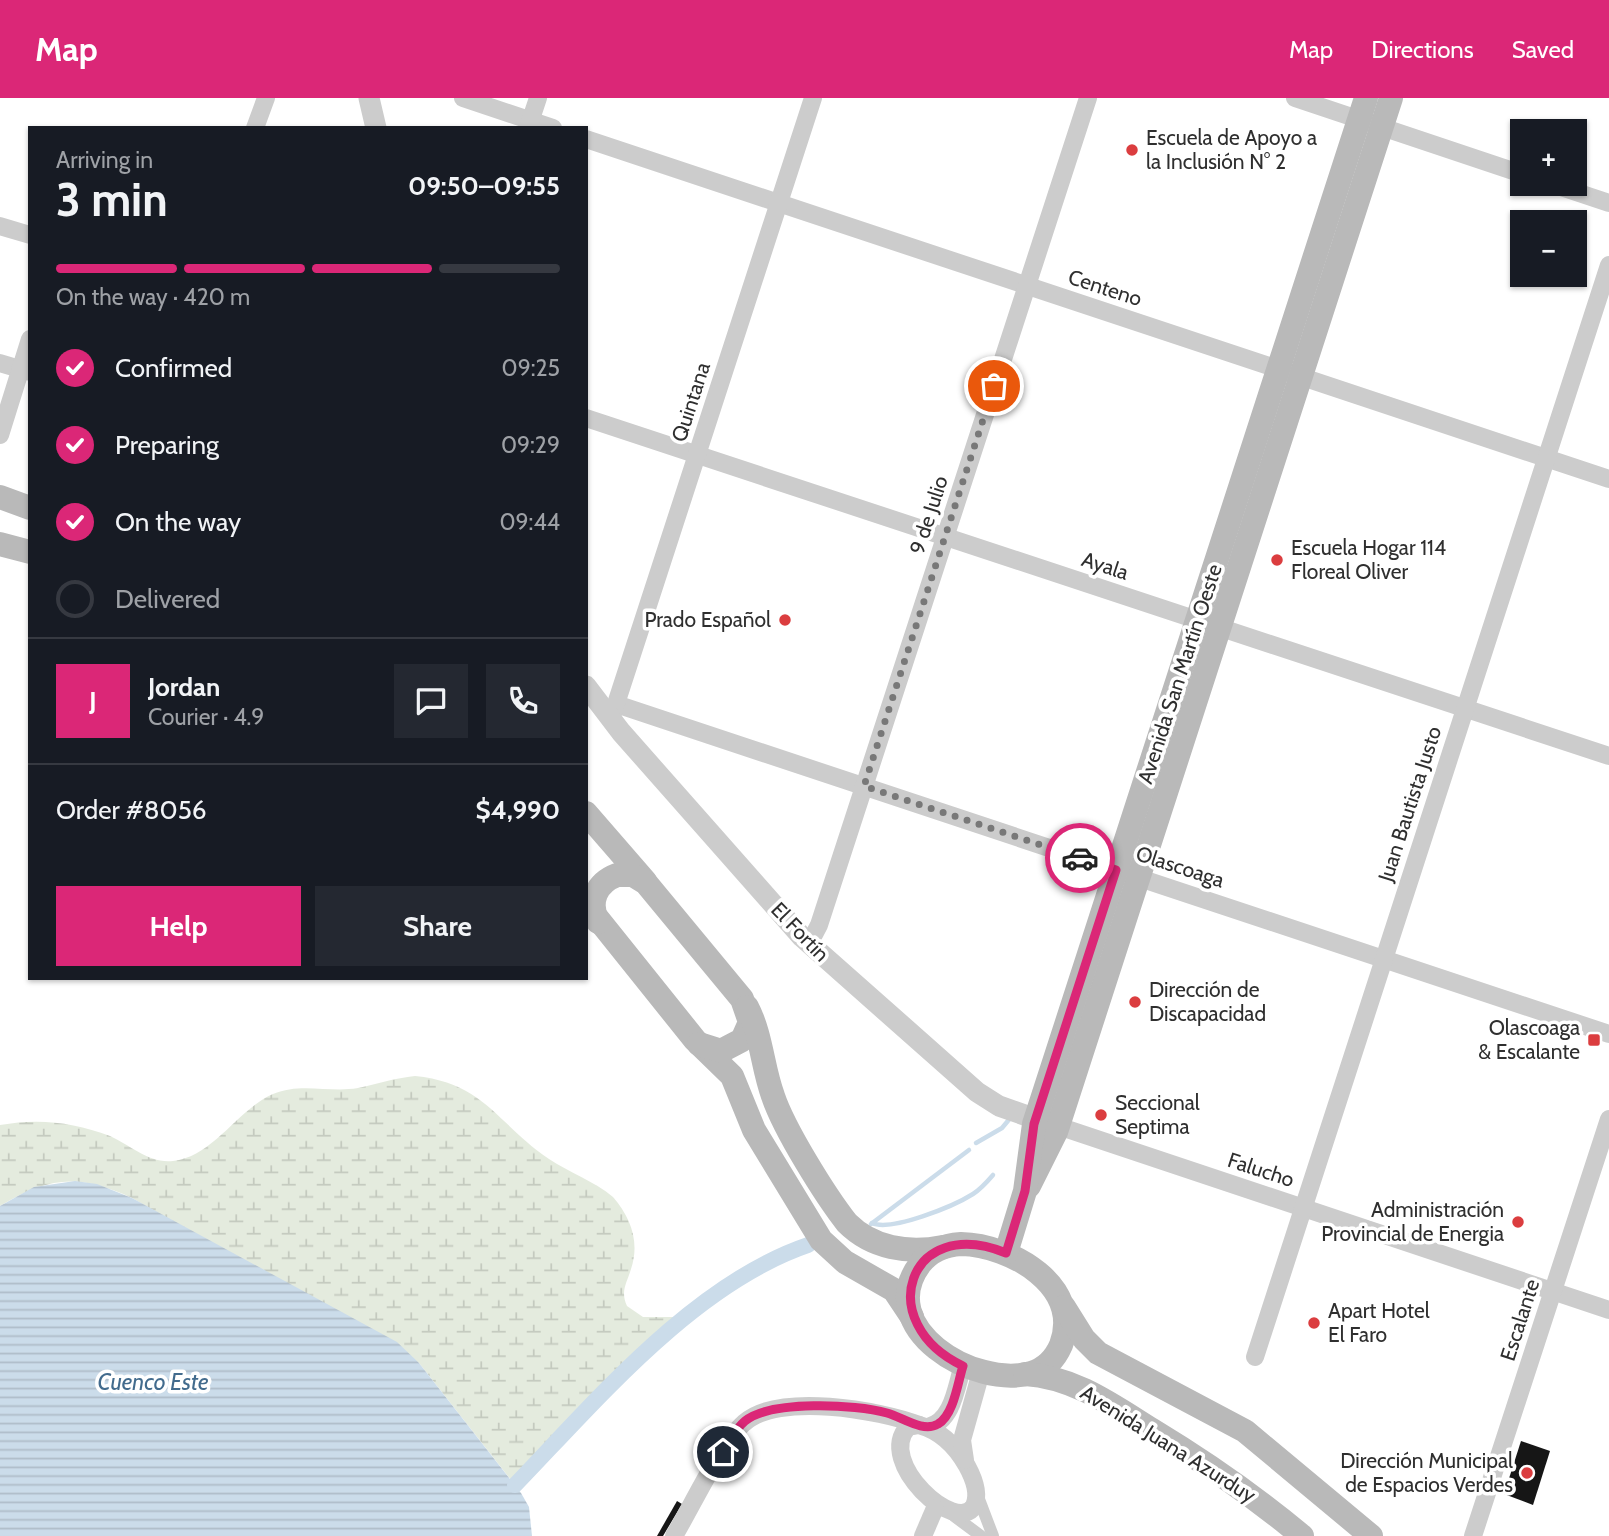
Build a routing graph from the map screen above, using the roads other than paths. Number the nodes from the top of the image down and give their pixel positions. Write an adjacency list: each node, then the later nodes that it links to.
1 (266, 98): 11 (street)
2 (369, 98): 12 (street)
3 (463, 98): 10 (street)
4 (538, 98): 10 (street)
5 (813, 98): 16 (street, Quintana)
6 (1088, 98): 21 (street, 9 de Julio)
7 (1295, 98): 9 (street)
8 (1391, 98): 9 (main road, Avenida San Martín Oeste)
9 (1369, 115): 14 (street); 25 (main road, Avenida San Martín Oeste)
10 (529, 124)
11 (257, 126)
12 (376, 126)
13 (588, 140): 16 (street, Centeno)
14 (1510, 169)
15 (1587, 196): 17 (street)
16 (779, 203): 21 (street, Centeno); 28 (street, Quintana)
17 (1609, 203)
18 (0, 226): 19 (street)
19 (28, 234)
20 (1609, 265): 29 (street, Juan Bautista Justo)
21 (1027, 286): 25 (street, Centeno); 33 (street, 9 de Julio)
22 (28, 352): 24 (street)
23 (0, 363): 24 (street)
24 (25, 371): 27 (street)
25 (1290, 373): 29 (street, Centeno); 36 (main road, Avenida San Martín Oeste)
26 (588, 419): 28 (street, Ayala)
27 (0, 435)
28 (697, 455): 33 (street, Ayala); 39 (street, Quintana)
29 (1546, 459): 30 (street, Centeno); 38 (street, Juan Bautista Justo)
30 (1609, 479)
31 (0, 497): 32 (main road)
32 (28, 507)
33 (945, 537): 36 (street, Ayala); 41 (street, 9 de Julio)
34 (0, 544): 35 (main road)
35 (28, 551)
36 (1209, 624): 38 (street, Ayala); 43 (main road, Avenida San Martín Oeste)
37 (588, 688): 39 (street, El Fortín)
38 (1465, 709): 40 (street, Ayala); 47 (street, Juan Bautista Justo)
39 (614, 712): 41 (street, Olascoaga); 46 (street, El Fortín)
40 (1609, 756)
41 (864, 786): 43 (street, Olascoaga); 46 (street, 9 de Julio)
42 (588, 815): 44 (main road)
43 (1127, 874): 47 (street, Olascoaga); 52 (main road, Avenida San Martín Oeste)
44 (650, 887): 45 (main road); 48 (main road)
45 (592, 913): 50 (main road)
46 (809, 944): 52 (street, El Fortín)
47 (1384, 959): 49 (street, Olascoaga); 55 (street, Juan Bautista Justo)
48 (747, 1007): 50 (main road); 53 (main road)
49 (1609, 1034)
50 (695, 1040): 54 (main road)
51 (1609, 1119): 58 (street, Escalante)
52 (1047, 1123): 55 (street, Falucho); 57 (main road, Avenida San Martín Oeste)
53 (825, 1189): 54 (main road); 56 (main road)
54 (798, 1205): 61 (main road)
55 (1303, 1208): 58 (street, Falucho); 62 (street, Juan Bautista Justo)
56 (947, 1246): 57 (main road); 61 (main road)
57 (1006, 1253): 59 (main road)
58 (1553, 1291): 60 (street, Falucho); 76 (street, Escalante)
59 (1059, 1300): 64 (main road); 75 (main road, Avenida Juana Azurduy)
60 (1609, 1310)
61 (912, 1317): 63 (main road)
62 (1255, 1357)
63 (972, 1369): 64 (main road); 65 (street); 66 (street)
64 (1025, 1374): 74 (main road, Avenida Juana Azurduy)
65 (924, 1426): 66 (street); 68 (street); 70 (street)
66 (965, 1463): 67 (street)
67 (975, 1488): 69 (street); 73 (street)
68 (935, 1508): 69 (street); 71 (street)
69 (954, 1516): 72 (street)
70 (674, 1536)
71 (923, 1536)
72 (981, 1536)
73 (993, 1536)
74 (1302, 1536)
75 (1371, 1536)
76 (1474, 1536)

